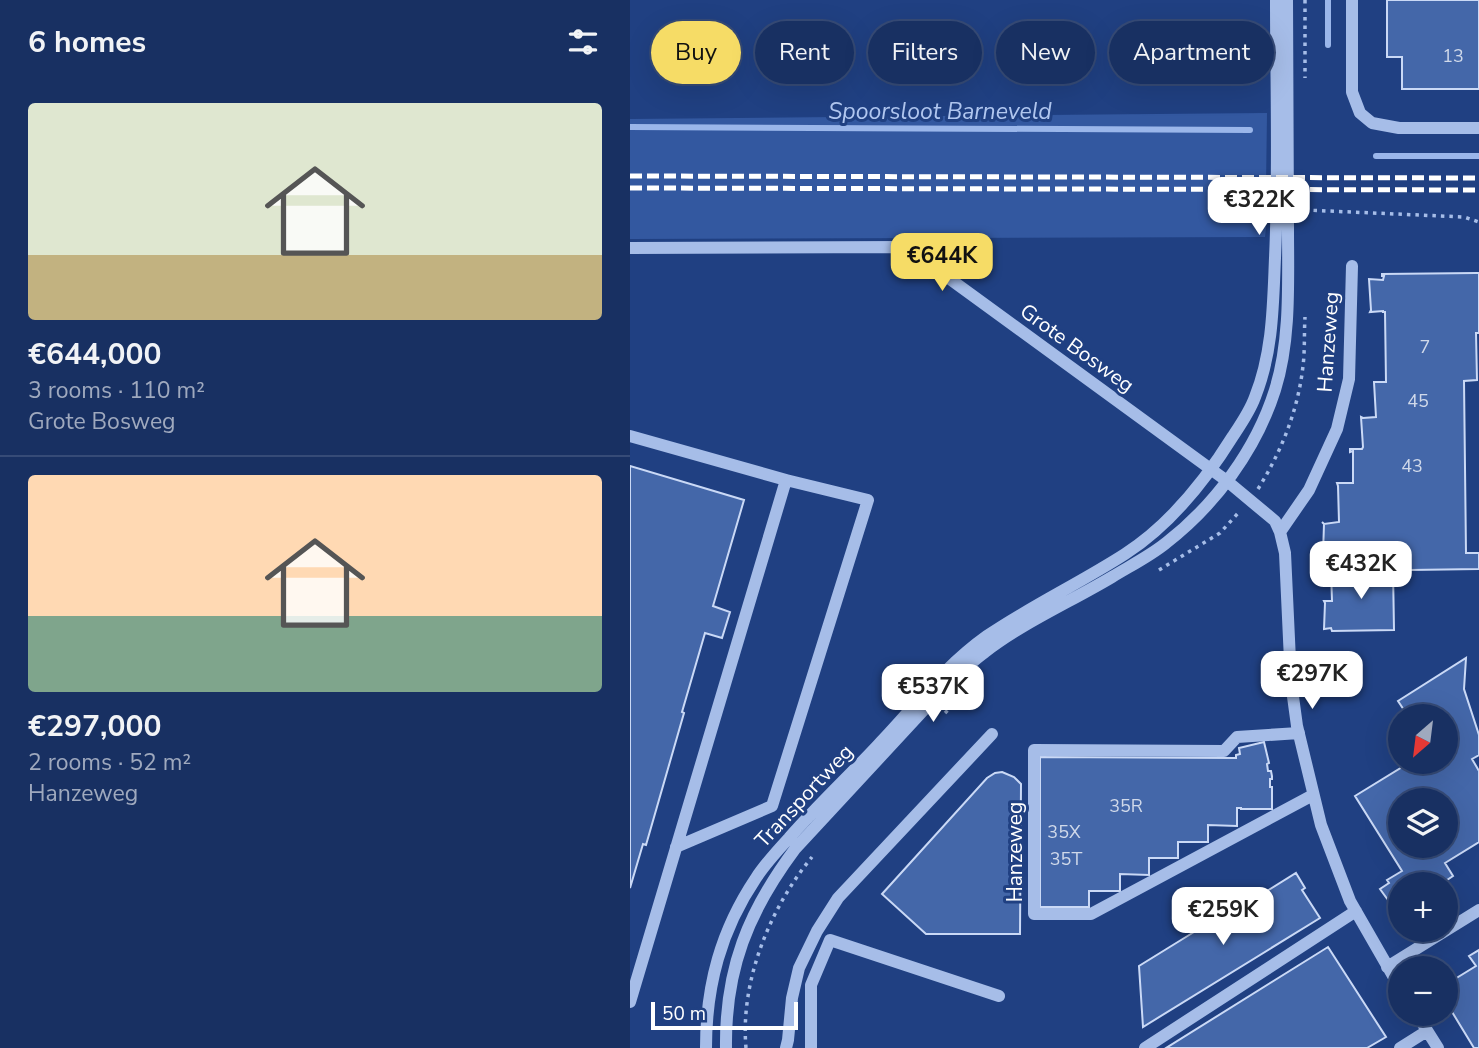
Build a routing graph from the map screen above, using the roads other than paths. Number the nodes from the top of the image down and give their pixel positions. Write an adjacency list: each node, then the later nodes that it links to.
1 (1276, 0): 8 (street, Transportweg)
2 (1287, 0): 10 (street, Transportweg)
3 (1352, 0): 4 (street)
4 (1479, 128)
5 (630, 248): 8 (street, Grote Bosweg)
6 (1352, 266): 11 (street, Hanzeweg)
7 (630, 436): 9 (street)
8 (1211, 470): 10 (street); 23 (street, Transportweg)
9 (786, 481): 15 (street); 15 (street)
10 (1227, 481): 11 (street); 24 (street, Transportweg)
11 (1280, 531): 12 (street)
12 (1299, 733): 14 (street); 14 (street, Hanzeweg)
13 (992, 734): 25 (street)
14 (1313, 795): 17 (street)
15 (676, 848): 20 (street)
16 (1479, 910): 18 (street)
17 (1356, 911): 18 (street); 27 (street)
18 (1387, 967)
19 (999, 996): 26 (street)
20 (630, 1002)
21 (1424, 1026): 22 (street)
22 (1427, 1031): 28 (street); 29 (street)
23 (706, 1048)
24 (726, 1048)
25 (786, 1048)
26 (811, 1048)
27 (1145, 1048)
28 (1400, 1048)
29 (1438, 1048)

